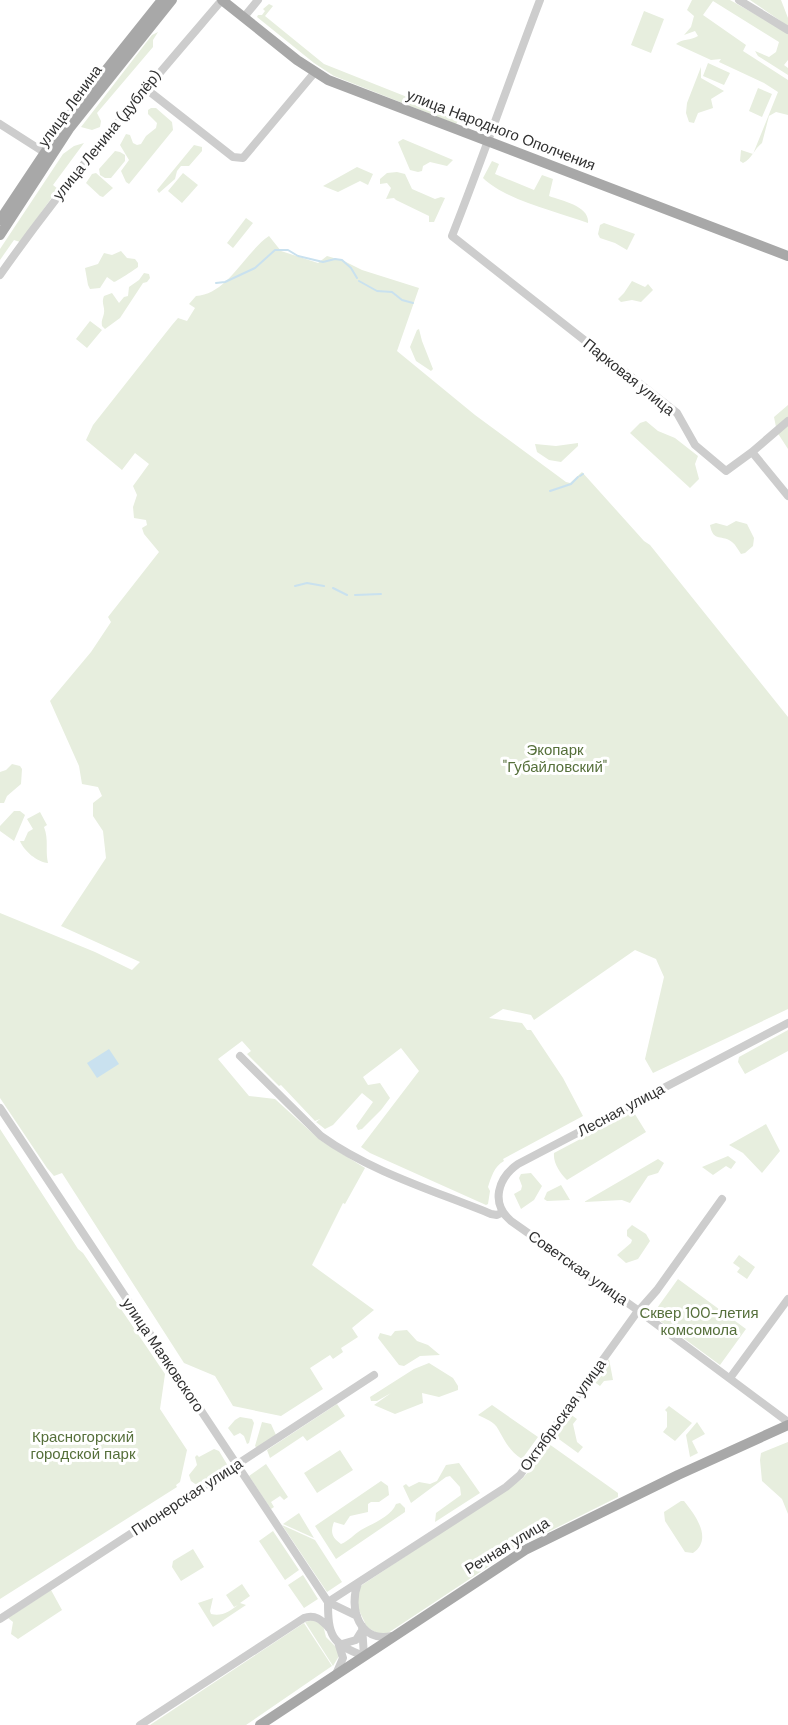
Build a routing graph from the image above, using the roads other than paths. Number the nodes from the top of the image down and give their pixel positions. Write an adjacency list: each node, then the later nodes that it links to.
1 (162, 0): 13 (main road, улица Ленина)
2 (172, 0): 13 (main road, улица Ленина)
3 (222, 0): 7 (main road, улица Народного Ополчения); 10 (street, улица Ленина (дублёр))
4 (258, 0): 7 (street)
5 (540, 0): 12 (street)
6 (740, 0): 8 (street)
7 (244, 17): 9 (main road, улица Народного Ополчения)
8 (788, 30)
9 (315, 72): 10 (street); 12 (main road, улица Народного Ополчения)
10 (145, 88): 17 (street, улица Ленина (дублёр))
11 (0, 124): 13 (street)
12 (488, 142): 16 (main road, улица Народного Ополчения); 19 (street, Парковая улица)
13 (48, 154): 14 (main road, улица Ленина); 15 (main road, улица Ленина)
14 (0, 220)
15 (0, 235)
16 (788, 256)
17 (0, 275)
18 (788, 421): 19 (street)
19 (752, 452): 20 (street)
20 (788, 496)
21 (788, 1023): 25 (street, Лесная улица)
22 (240, 1056): 25 (street)
23 (0, 1108): 31 (street, улица Маяковского)
24 (722, 1199): 27 (street, Октябрьская улица)
25 (503, 1212): 27 (street, Советская улица)
26 (788, 1299): 29 (street)
27 (639, 1311): 29 (street, Советская улица); 32 (street, Октябрьская улица)
28 (374, 1375): 31 (street, Пионерская улица)
29 (730, 1378): 30 (street, Советская улица)
30 (788, 1424): 39 (main road, Речная улица)
31 (237, 1465): 33 (street, улица Маяковского); 36 (street, Пионерская улица)
32 (358, 1583): 33 (street, Октябрьская улица); 35 (street)
33 (328, 1602): 34 (street, улица Маяковского); 37 (street, улица Маяковского)
34 (346, 1611): 35 (street, улица Маяковского); 37 (street)
35 (357, 1616): 38 (street)
36 (0, 1619)
37 (329, 1625): 40 (street, улица Маяковского); 43 (street)
38 (361, 1629): 39 (street); 40 (street); 41 (street)
39 (394, 1635): 41 (main road, Речная улица)
40 (340, 1643): 41 (street, улица Маяковского); 42 (street)
41 (364, 1656): 42 (main road, Речная улица)
42 (336, 1674): 44 (main road, Речная улица)
43 (140, 1725)
44 (260, 1725)

